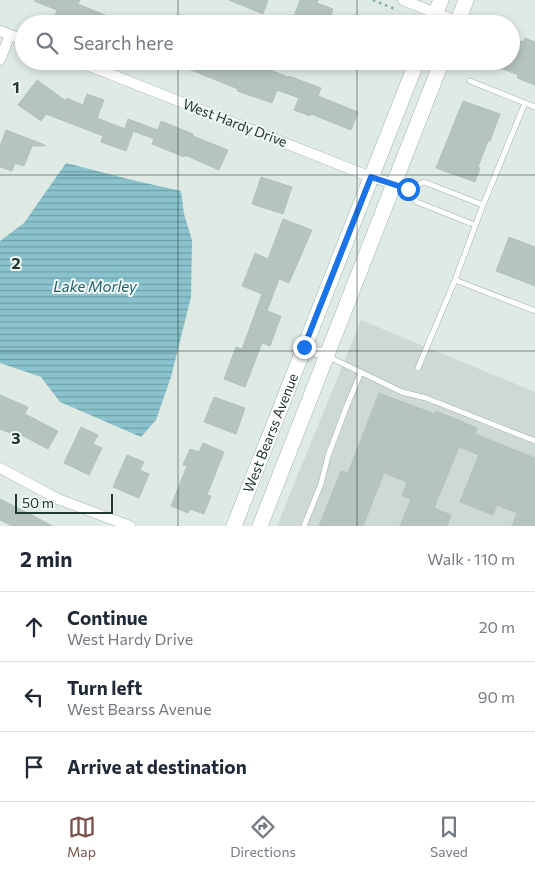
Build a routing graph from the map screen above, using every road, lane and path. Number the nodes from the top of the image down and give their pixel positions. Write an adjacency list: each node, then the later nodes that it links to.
1 (404, 0): 3 (street)
2 (466, 0): 4 (main road)
3 (436, 12)
4 (460, 15)
5 (5, 33): 6 (street)
6 (0, 60)
7 (100, 70): 13 (street, West Hardy Drive)
8 (413, 70): 13 (main road, West Bearss Avenue)
9 (439, 70): 14 (main road, West Bearss Avenue)
10 (470, 81): 11 (lane)
11 (525, 103): 12 (lane); 15 (lane)
12 (535, 107)
13 (371, 177): 14 (street, West Hardy Drive); 19 (main road, West Bearss Avenue)
14 (401, 187): 15 (lane); 16 (lane); 20 (main road, West Bearss Avenue)
15 (483, 205): 16 (lane)
16 (475, 225): 17 (lane)
17 (455, 280): 18 (lane); 21 (lane)
18 (535, 311)
19 (304, 347): 20 (street); 26 (main road, West Bearss Avenue)
20 (327, 356): 22 (lane); 27 (main road, West Bearss Avenue)
21 (418, 368)
22 (361, 372): 23 (lane); 28 (lane)
23 (535, 441)
24 (0, 468): 25 (street)
25 (130, 526)
26 (234, 526)
27 (260, 526)
28 (304, 526)

